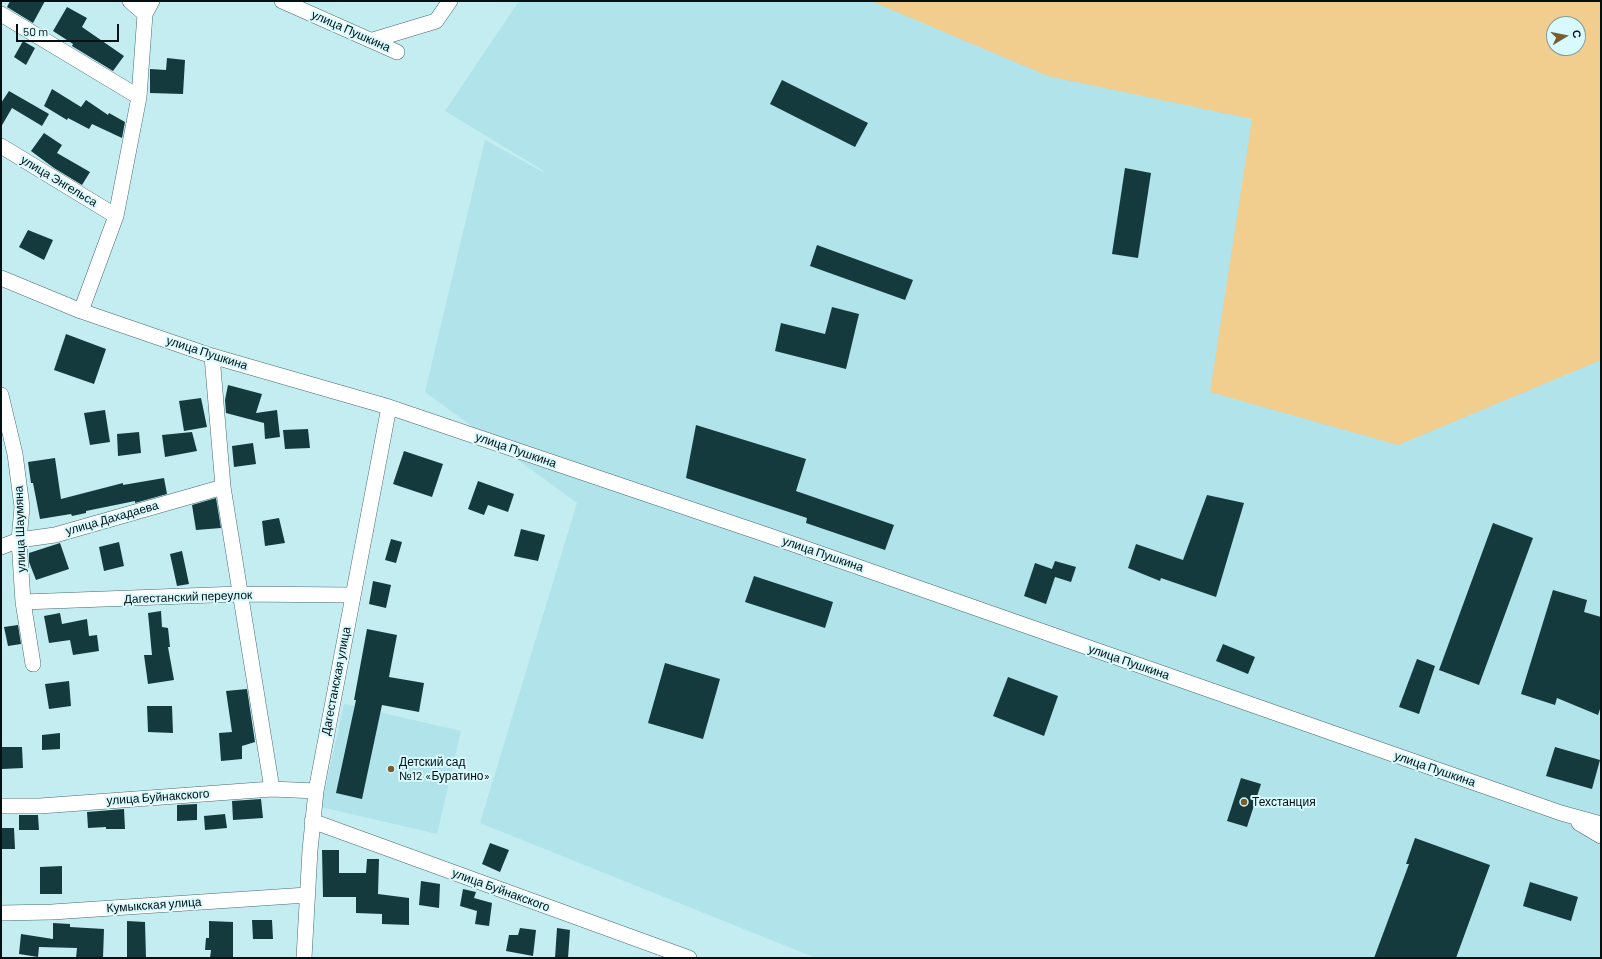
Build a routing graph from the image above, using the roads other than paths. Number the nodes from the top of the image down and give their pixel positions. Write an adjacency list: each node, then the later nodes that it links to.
1 (130, 1): 6 (street)
2 (152, 1): 6 (street)
3 (282, 1): 7 (street, улица Пушкина)
4 (450, 1): 7 (street)
5 (1, 14): 9 (street)
6 (145, 14): 9 (street)
7 (372, 40): 8 (street, улица Пушкина)
8 (397, 52)
9 (139, 97): 11 (street)
10 (1, 146): 11 (street, улица Энгельса)
11 (116, 216): 13 (street)
12 (3, 282): 13 (street, улица Пушкина)
13 (81, 311): 14 (street, улица Пушкина)
14 (212, 356): 16 (street, улица Пушкина); 17 (street)
15 (1, 395): 18 (street, улица Шаумяна)
16 (389, 407): 21 (street, Дагестанская улица); 27 (street, улица Пушкина)
17 (222, 487): 18 (street, улица Дахадаева); 20 (street)
18 (19, 540): 19 (street, улица Дахадаева); 22 (street, улица Шаумяна)
19 (1, 547)
20 (239, 594): 21 (street, Дагестанский переулок); 22 (street, Дагестанский переулок); 24 (street)
21 (352, 595): 25 (street, Дагестанская улица)
22 (23, 602): 23 (street, улица Шаумяна)
23 (33, 664)
24 (272, 789): 25 (street, улица Буйнакского); 26 (street, улица Буйнакского)
25 (316, 791): 28 (street, Дагестанская улица)
26 (1, 806)
27 (1561, 813): 29 (street, улица Пушкина); 30 (street, улица Пушкина)
28 (312, 821): 31 (street, Дагестанская улица); 34 (street, улица Буйнакского)
29 (1601, 824)
30 (1601, 836)
31 (306, 895): 32 (street, Кумыкская улица); 33 (street, Дагестанская улица)
32 (1, 913)
33 (304, 958)
34 (689, 958)

